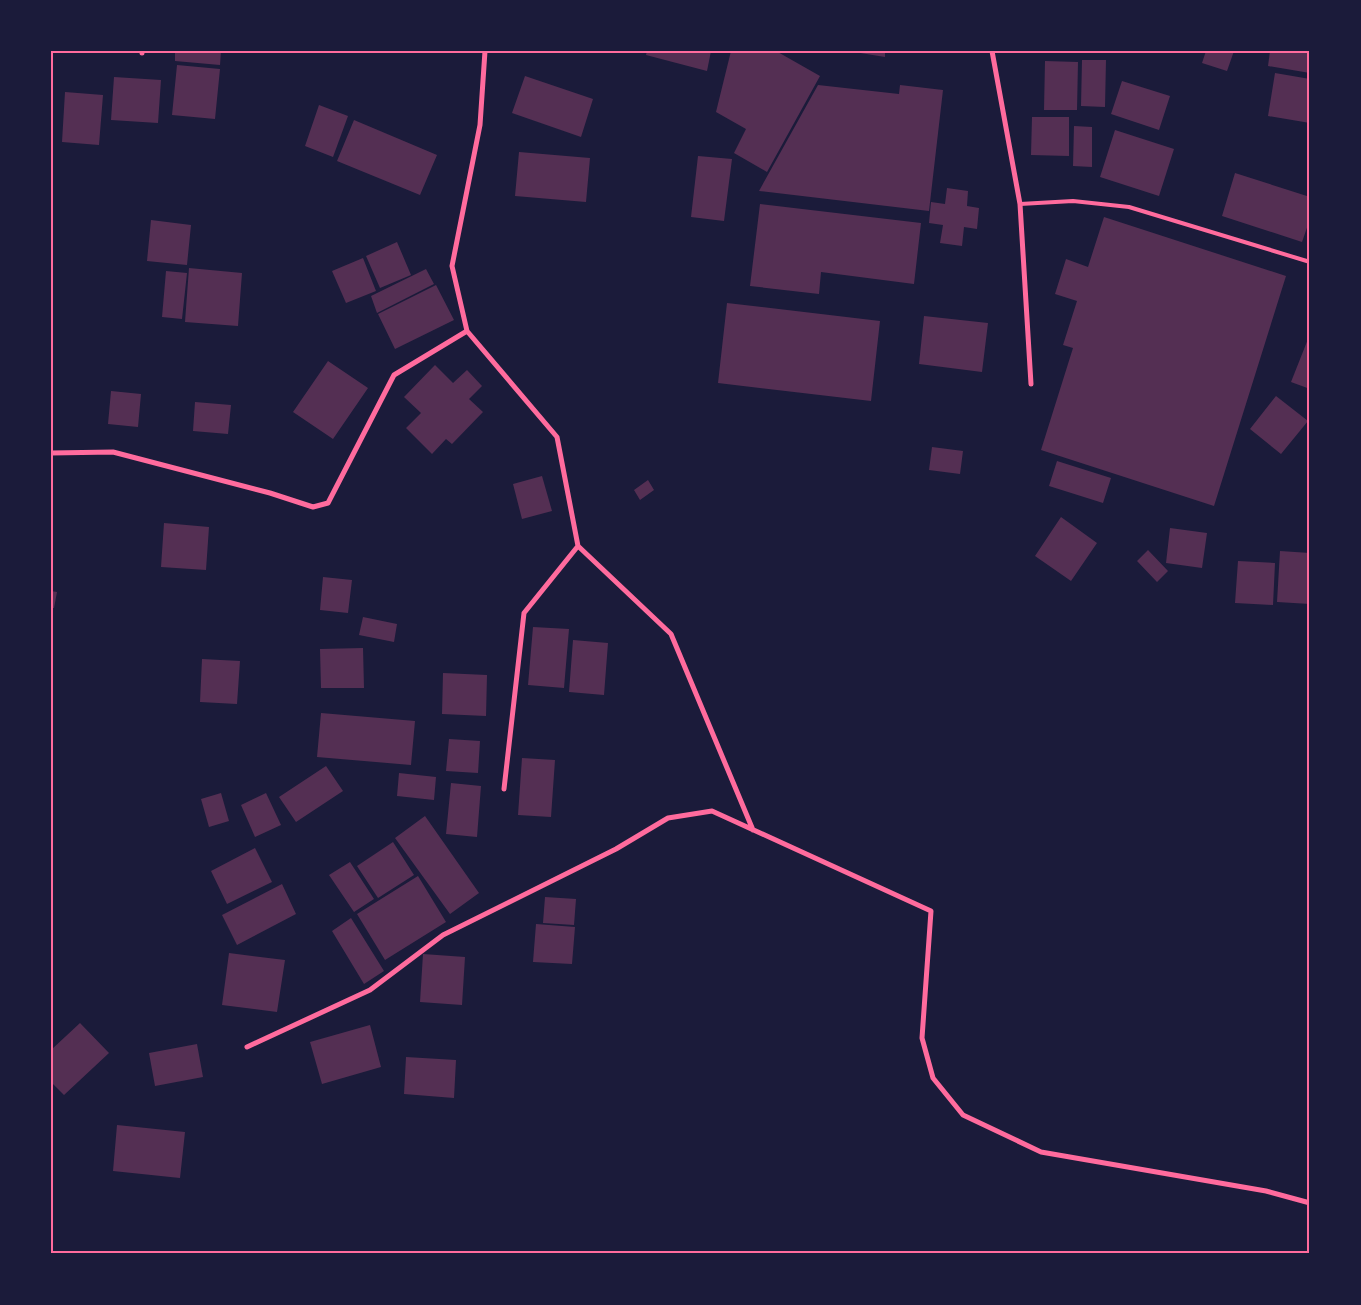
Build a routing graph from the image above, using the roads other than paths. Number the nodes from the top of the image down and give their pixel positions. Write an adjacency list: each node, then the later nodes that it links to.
1 (485, 51): 5 (street)
2 (992, 51): 3 (street)
3 (1020, 204): 4 (lane); 6 (street)
4 (1310, 262)
5 (467, 331): 7 (street); 8 (street)
6 (1031, 384)
7 (51, 453)
8 (578, 546): 9 (street); 10 (street)
9 (504, 789)
10 (754, 830): 11 (street); 12 (street)
11 (246, 1047)
12 (1310, 1203)

